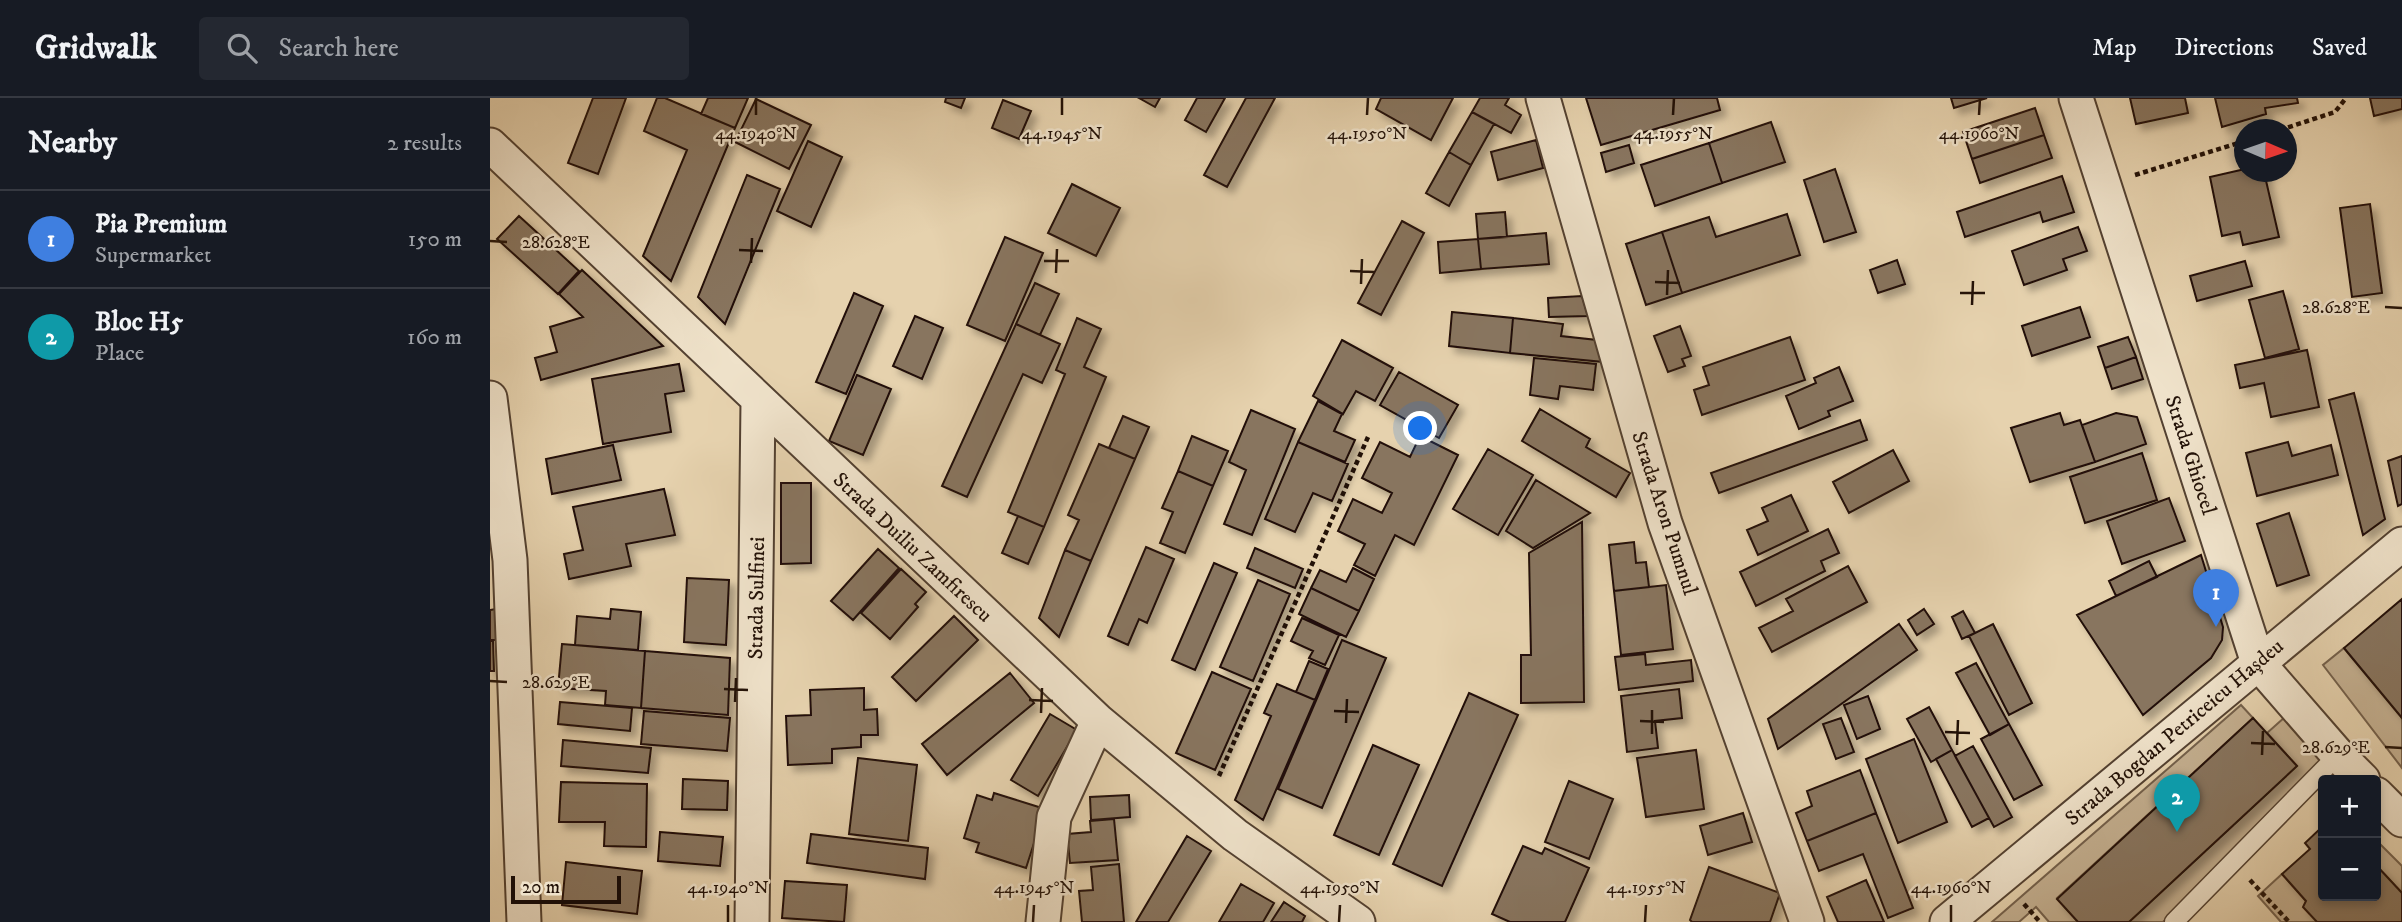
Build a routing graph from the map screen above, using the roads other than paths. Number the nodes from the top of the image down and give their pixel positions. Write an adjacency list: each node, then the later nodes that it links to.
1 (1543, 98): 17 (street, Strada Aron Pumnul)
2 (2076, 98): 7 (street, Strada Ghiocel)
3 (490, 145): 5 (street, Strada Duiliu Zamfirescu)
4 (490, 398): 13 (street)
5 (758, 401): 8 (street, Strada Duiliu Zamfirescu); 14 (street, Strada Sulfinei)
6 (2402, 544): 7 (street, Strada Bogdan Petriceicu Hașdeu)
7 (2258, 663): 9 (street, Strada Ghiocel); 18 (street, Strada Bogdan Petriceicu Hașdeu)
8 (1098, 721): 15 (street); 16 (street, Strada Duiliu Zamfirescu)
9 (2338, 755): 10 (street, Strada Ghiocel); 19 (lane)
10 (2358, 775)
11 (2381, 799): 12 (street)
12 (2402, 820)
13 (524, 922)
14 (751, 922)
15 (1043, 922)
16 (1358, 922)
17 (1807, 922)
18 (1947, 922)
19 (2174, 922)

